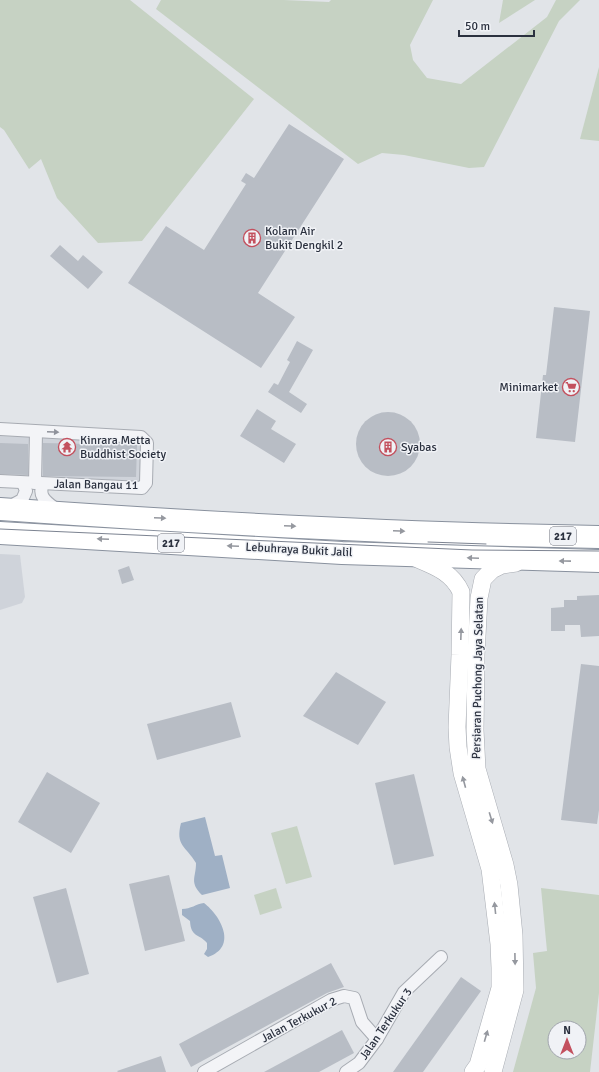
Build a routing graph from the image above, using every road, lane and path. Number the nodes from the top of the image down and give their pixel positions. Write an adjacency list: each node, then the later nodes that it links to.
1 (0, 429): 2 (street, Jalan Bangau 11)
2 (36, 432): 4 (street); 4 (street, Jalan Bangau 11, one-way to 4)
3 (0, 481): 4 (street, Jalan Bangau 11)
4 (34, 483): 5 (street); 6 (street)
5 (3, 509): 6 (highway, Lebuhraya Bukit Jalil / 217)
6 (61, 513): 8 (highway, Lebuhraya Bukit Jalil / 217, one-way to 8)
7 (0, 533): 9 (highway, Lebuhraya Bukit Jalil / 217, one-way to 7)
8 (599, 537)
9 (411, 556): 10 (highway, Lebuhraya Bukit Jalil / 217, one-way to 9); 12 (main road, Persiaran Puchong Jaya Selatan, one-way to 9)
10 (540, 560): 11 (highway, Lebuhraya Bukit Jalil / 217, one-way to 10); 12 (main road, Persiaran Puchong Jaya Selatan)
11 (599, 561)
12 (468, 655): 17 (main road, Persiaran Puchong Jaya Selatan, one-way to 12); 18 (main road, Persiaran Puchong Jaya Selatan, one-way to 18)
13 (441, 957): 14 (street, Jalan Terkukur 3)
14 (377, 1039): 15 (street, Jalan Terkukur 2); 16 (street, Jalan Terkukur 3)
15 (204, 1072)
16 (346, 1072)
17 (473, 1072)
18 (493, 1072)

